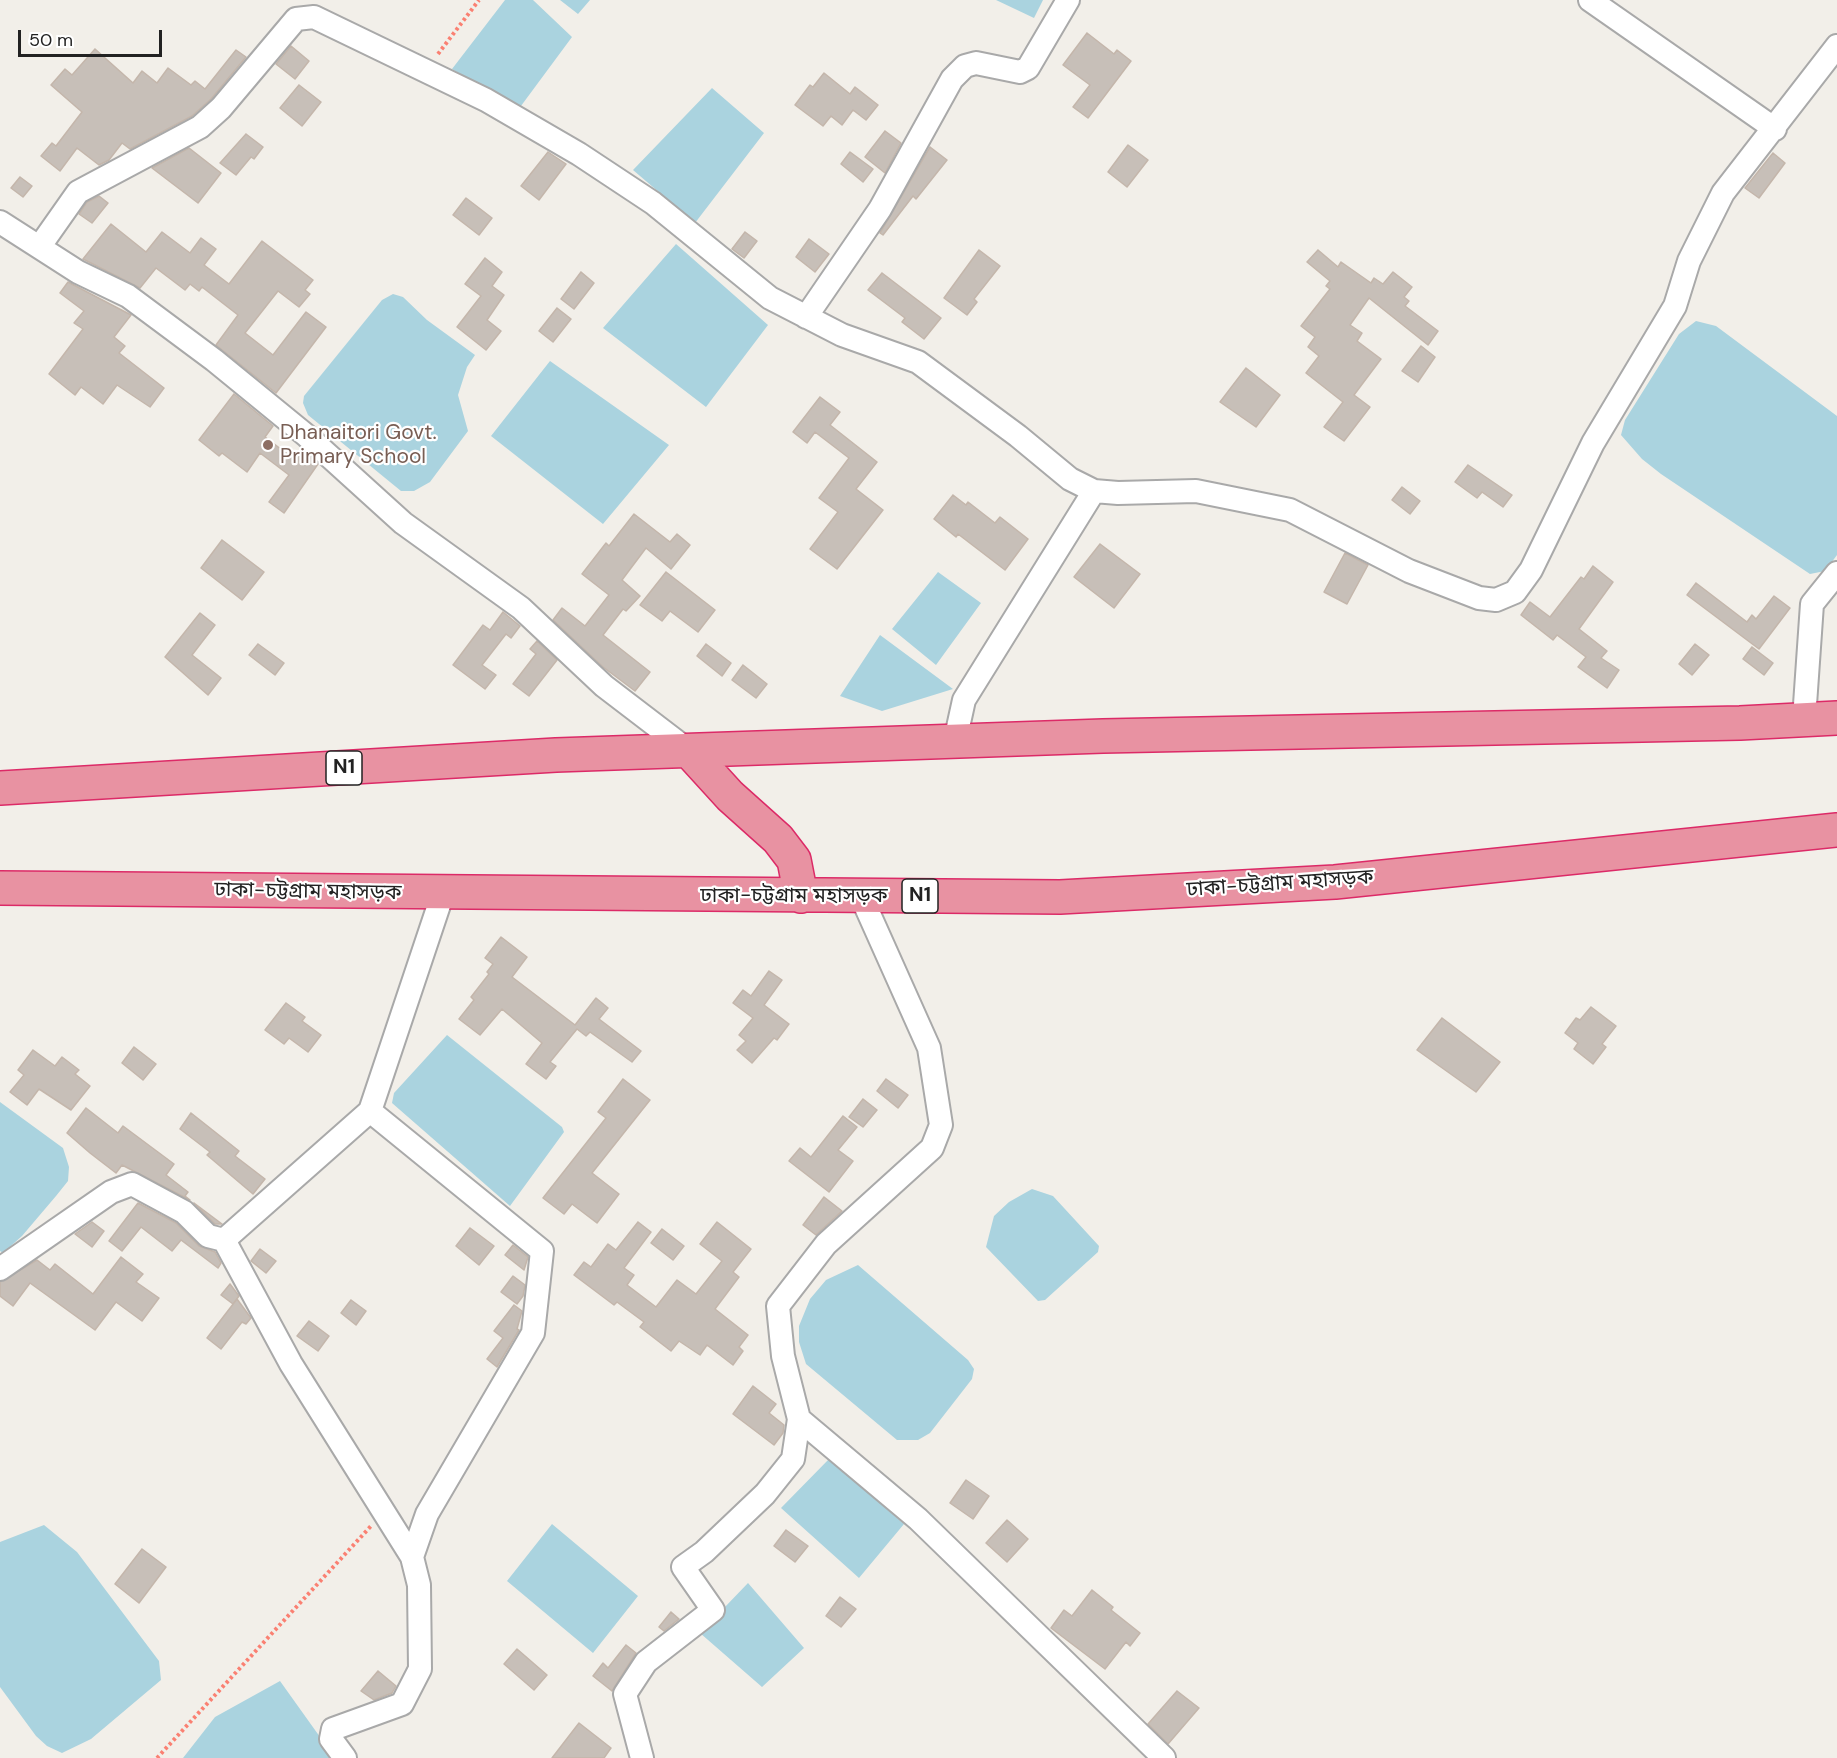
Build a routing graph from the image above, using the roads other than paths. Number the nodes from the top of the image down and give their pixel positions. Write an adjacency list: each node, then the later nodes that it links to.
1 (1068, 0): 7 (street)
2 (1590, 0): 4 (street)
3 (1837, 46): 4 (street)
4 (1775, 129): 8 (street)
5 (0, 222): 6 (street)
6 (40, 246): 7 (street); 13 (street)
7 (806, 317): 8 (street)
8 (1094, 491): 12 (street)
9 (1837, 573): 11 (street)
10 (1837, 718): 11 (highway, N1)
11 (1804, 719): 12 (highway, N1)
12 (955, 741): 13 (highway, N1)
13 (689, 751): 14 (highway, N1); 18 (highway)
14 (0, 788)
15 (1837, 830): 19 (highway, ঢাকা-চট্টগ্রাম মহাসড়ক / N1)
16 (0, 888): 17 (highway, ঢাকা-চট্টগ্রাম মহাসড়ক / N1)
17 (443, 893): 18 (highway, ঢাকা-চট্টগ্রাম মহাসড়ক / N1); 20 (street)
18 (801, 896): 19 (highway, ঢাকা-চট্টগ্রাম মহাসড়ক / N1)
19 (861, 896): 23 (street)
20 (370, 1111): 21 (street); 24 (street)
21 (224, 1240): 22 (street); 24 (street)
22 (0, 1269)
23 (799, 1419): 26 (street); 27 (street)
24 (412, 1557): 25 (street)
25 (345, 1758)
26 (642, 1758)
27 (1164, 1758)

